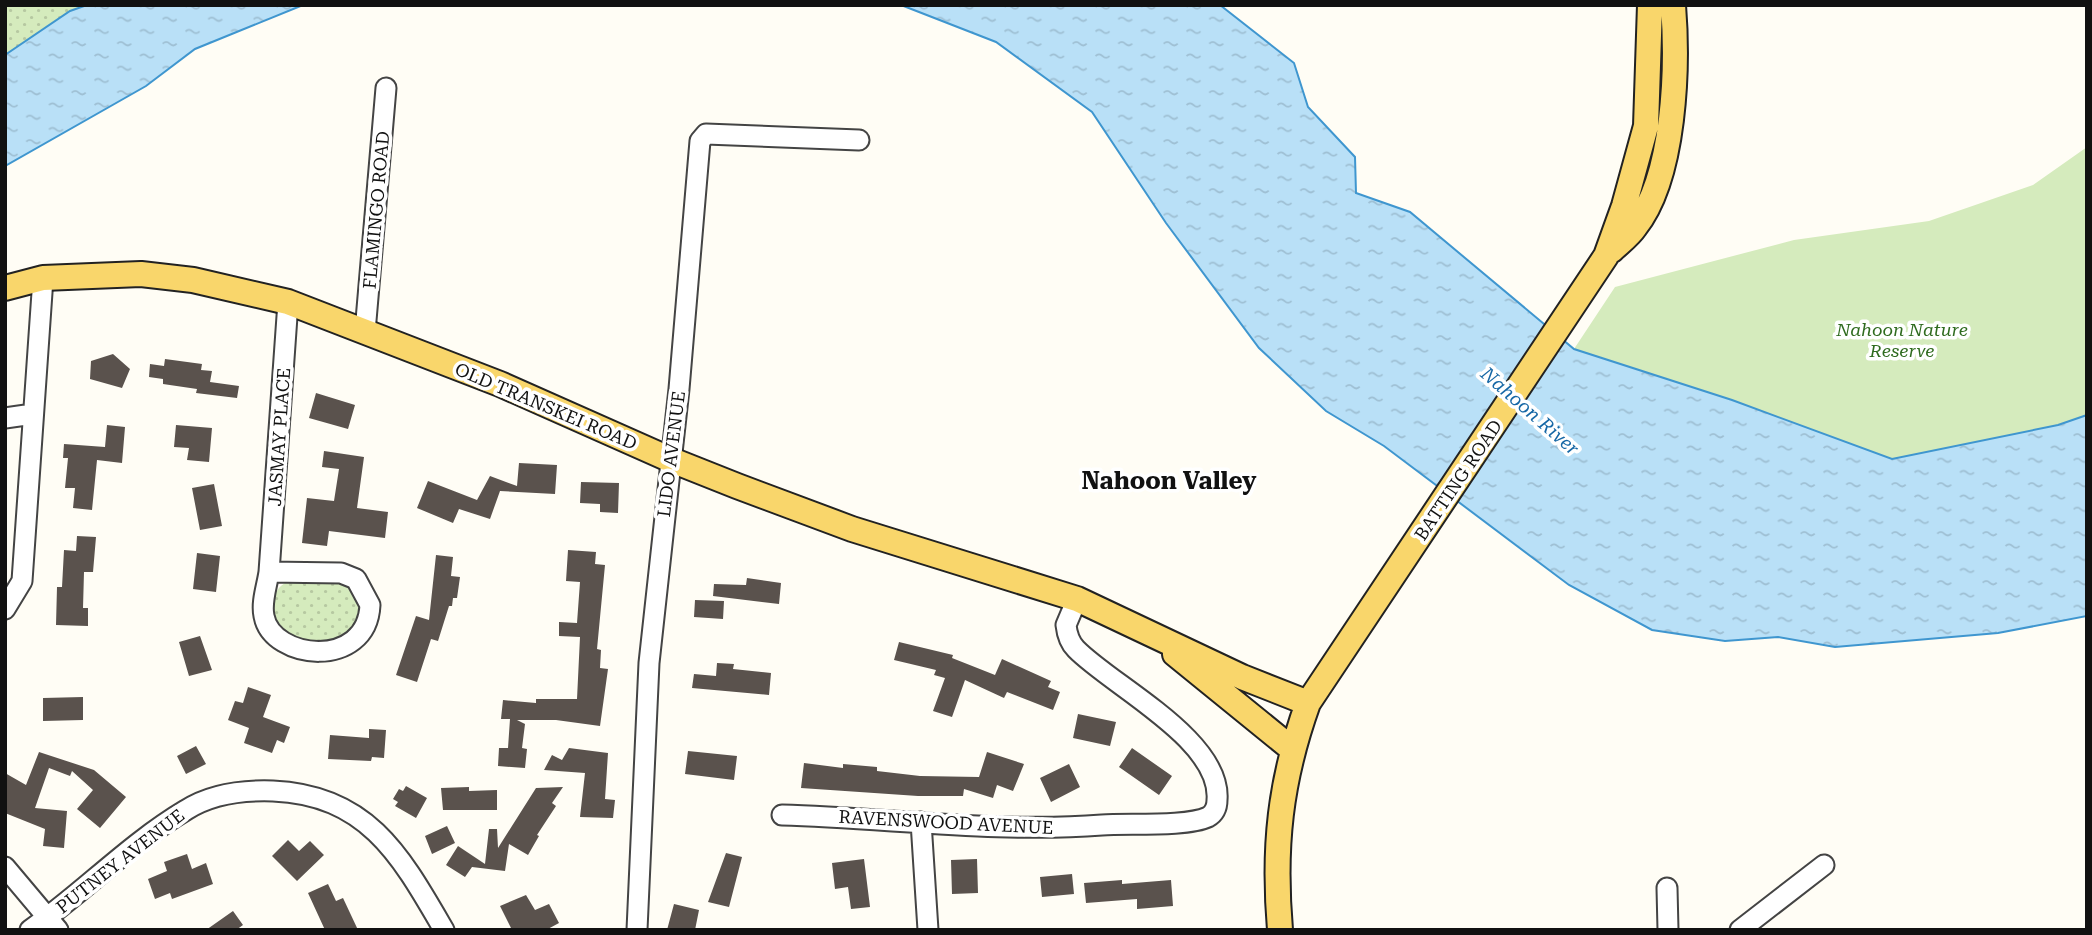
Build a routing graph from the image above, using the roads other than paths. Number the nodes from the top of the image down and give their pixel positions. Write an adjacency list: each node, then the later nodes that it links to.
1 (1650, 5): 5 (main road, BATTING ROAD)
2 (1673, 5): 5 (main road, BATTING ROAD)
3 (386, 88): 9 (street, FLAMINGO ROAD)
4 (859, 140): 12 (street, LIDO AVENUE)
5 (1606, 256): 17 (main road, BATTING ROAD)
6 (43, 278): 7 (main road, OLD TRANSKEI ROAD); 8 (main road, OLD TRANSKEI ROAD); 10 (street)
7 (5, 288)
8 (288, 302): 9 (main road, OLD TRANSKEI ROAD); 13 (street, JASMAY PLACE)
9 (365, 332): 12 (main road, OLD TRANSKEI ROAD)
10 (33, 414): 11 (street); 15 (street)
11 (5, 418)
12 (669, 459): 14 (main road, OLD TRANSKEI ROAD); 27 (street, LIDO AVENUE)
13 (270, 572): 13 (street, JASMAY PLACE)
14 (1077, 599): 16 (main road, OLD TRANSKEI ROAD); 20 (street, RAVENSWOOD AVENUE)
15 (5, 609)
16 (1145, 630): 17 (main road, OLD TRANSKEI ROAD); 18 (main road, OLD TRANSKEI ROAD)
17 (1308, 703): 18 (main road)
18 (1292, 748): 29 (main road)
19 (782, 815): 20 (street, RAVENSWOOD AVENUE)
20 (921, 822): 28 (street)
21 (1824, 865): 31 (street)
22 (5, 867): 24 (street)
23 (1667, 888): 30 (street)
24 (53, 924): 25 (street, PUTNEY AVENUE); 26 (street, PUTNEY AVENUE)
25 (30, 930)
26 (444, 930)
27 (637, 930)
28 (928, 930)
29 (1280, 930)
30 (1668, 930)
31 (1740, 930)

